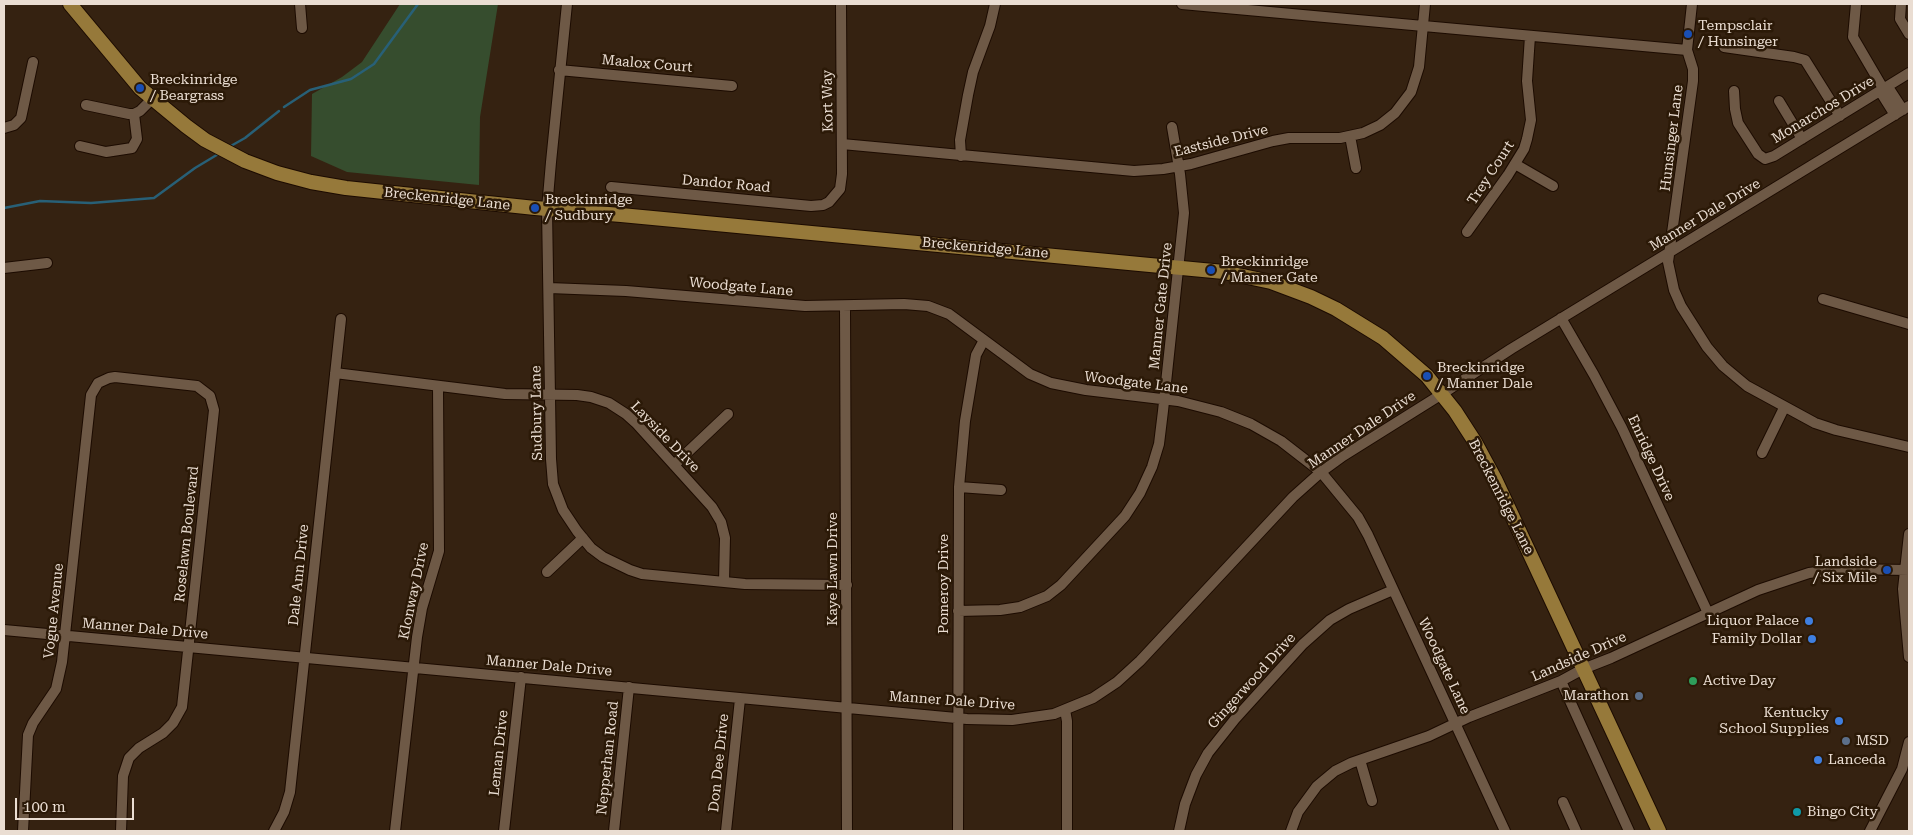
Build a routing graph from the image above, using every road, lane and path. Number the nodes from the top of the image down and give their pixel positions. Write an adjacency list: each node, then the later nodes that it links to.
1 (70, 4): 23 (main road, Breckenridge Lane)
2 (300, 4): 12 (street)
3 (567, 4): 18 (street, Sudbury Lane)
4 (841, 4): 33 (street, Kort Way)
5 (995, 4): 35 (street)
6 (1182, 4): 11 (street)
7 (1425, 4): 11 (street, Eastside Drive)
8 (1692, 4): 16 (street, Hunsinger Lane)
9 (1856, 4): 21 (street)
10 (1901, 4): 13 (street)
11 (1423, 25): 14 (street); 31 (street, Eastside Drive)
12 (302, 28)
13 (1909, 34)
14 (1530, 36): 16 (street); 36 (street, Trey Court)
15 (1724, 47): 28 (street)
16 (1687, 50): 44 (street, Hunsinger Lane)
17 (33, 62): 30 (street)
18 (559, 70): 20 (street, Maalox Court); 42 (street, Sudbury Lane)
19 (1909, 73): 21 (street, Monarchos Drive)
20 (732, 86)
21 (1884, 89): 26 (street); 28 (street, Monarchos Drive)
22 (1734, 91): 32 (street, Monarchos Drive)
23 (152, 99): 27 (street); 42 (main road, Breckenridge Lane)
24 (1779, 101): 32 (street)
25 (86, 105): 27 (street)
26 (1902, 111): 44 (street, Manner Dale Drive)
27 (134, 114): 34 (street)
28 (1840, 116): 32 (street, Monarchos Drive)
29 (1172, 127): 37 (street, Manner Gate Drive)
30 (4, 128)
31 (1350, 136): 37 (street, Eastside Drive); 38 (street)
32 (1802, 139)
33 (842, 144): 35 (street, Eastside Drive); 41 (street, Kort Way)
34 (80, 146)
35 (961, 156): 37 (street, Eastside Drive)
36 (1515, 164): 39 (street); 43 (street, Trey Court)
37 (1179, 166): 46 (street, Manner Gate Drive)
38 (1356, 168)
39 (1553, 186)
40 (611, 187): 41 (street, Dandor Road)
41 (835, 196)
42 (548, 209): 46 (main road, Breckenridge Lane); 48 (street, Sudbury Lane)
43 (1467, 232)
44 (1670, 252): 51 (street, Manner Dale Drive); 61 (street, Hunsinger Lane)
45 (47, 263): 47 (street)
46 (1178, 267): 58 (main road, Breckenridge Lane); 60 (street, Manner Gate Drive)
47 (4, 268)
48 (549, 288): 50 (street, Woodgate Lane); 59 (street, Sudbury Lane)
49 (1823, 300): 53 (street)
50 (845, 306): 54 (street, Woodgate Lane); 74 (street, Kaye Lawn Drive)
51 (1561, 318): 58 (street, Manner Dale Drive); 77 (street, Enridge Drive)
52 (341, 319): 55 (street, Dale Ann Drive)
53 (1909, 324)
54 (984, 340): 60 (street, Woodgate Lane); 67 (street, Pomeroy Drive)
55 (335, 373): 57 (street, Layside Drive); 81 (street, Dale Ann Drive)
56 (96, 386): 79 (street, Vogue Avenue); 80 (street, Roselawn Boulevard)
57 (438, 386): 59 (street, Layside Drive); 83 (street, Klonway Drive)
58 (1442, 394): 66 (street, Manner Dale Drive); 84 (main road, Breckenridge Lane)
59 (550, 395): 65 (street, Layside Drive); 70 (street, Sudbury Lane)
60 (1164, 398): 66 (street, Woodgate Lane); 76 (street, Manner Gate Drive)
61 (1784, 408): 63 (street, Hunsinger Lane); 64 (street)
62 (728, 414): 65 (street)
63 (1909, 448)
64 (1762, 453)
65 (674, 465): 73 (street, Layside Drive)
66 (1321, 472): 75 (street, Woodgate Lane); 90 (street, Manner Dale Drive)
67 (959, 487): 68 (street); 76 (street, Pomeroy Drive)
68 (1001, 490)
69 (1909, 534): 71 (street)
70 (583, 538): 72 (street); 73 (street, Sudbury Lane)
71 (1907, 570): 77 (street, Landside Drive); 82 (street)
72 (546, 572)
73 (724, 582): 74 (street, Sudbury Lane)
74 (847, 584): 89 (street, Kaye Lawn Drive)
75 (1393, 590): 92 (street, Woodgate Lane); 107 (street, Gingerwood Drive)
76 (958, 611): 91 (street, Pomeroy Drive)
77 (1708, 613): 84 (street, Landside Drive)
78 (4, 630): 79 (street, Manner Dale Drive)
79 (65, 635): 80 (street, Manner Dale Drive); 97 (street, Vogue Avenue)
80 (189, 647): 81 (street, Manner Dale Drive); 98 (street, Roselawn Boulevard)
81 (304, 657): 83 (street, Manner Dale Drive); 99 (street, Dale Ann Drive)
82 (1909, 657)
83 (413, 667): 85 (street, Manner Dale Drive); 100 (street, Klonway Drive)
84 (1583, 669): 86 (street, Landside Drive); 112 (main road, Breckenridge Lane)
85 (521, 677): 87 (street, Manner Dale Drive); 101 (street, Leman Drive)
86 (1561, 681): 92 (street, Landside Drive); 111 (street)
87 (629, 687): 88 (street, Manner Dale Drive); 102 (street, Nepperhan Road)
88 (740, 698): 89 (street, Manner Dale Drive); 103 (street, Don Dee Drive)
89 (848, 707): 91 (street, Manner Dale Drive); 104 (street, Kaye Lawn Drive)
90 (1065, 710): 91 (street, Manner Dale Drive); 106 (street)
91 (958, 717): 105 (street, Pomeroy Drive)
92 (1455, 724): 94 (street, Landside Drive); 109 (street, Woodgate Lane)
93 (1909, 742): 113 (street)
94 (1360, 760): 95 (street); 108 (street, Landside Drive)
95 (1372, 802)
96 (1563, 802): 110 (street)
97 (23, 831)
98 (121, 831)
99 (274, 831)
100 (395, 831)
101 (504, 831)
102 (614, 831)
103 (726, 831)
104 (847, 831)
105 (958, 831)
106 (1067, 831)
107 (1179, 831)
108 (1291, 831)
109 (1505, 831)
110 (1576, 831)
111 (1629, 831)
112 (1659, 831)
113 (1870, 831)

